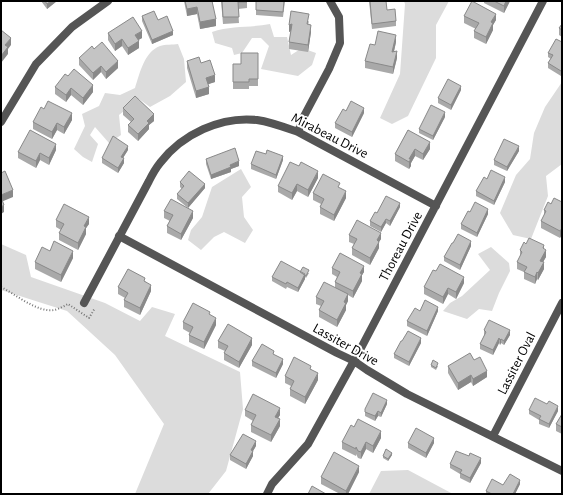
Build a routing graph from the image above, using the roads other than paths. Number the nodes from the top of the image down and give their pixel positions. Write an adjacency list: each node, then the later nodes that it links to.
1 (108, 1): 4 (street)
2 (330, 1): 5 (street)
3 (543, 1): 6 (street, Thoreau Drive)
4 (1, 122)
5 (298, 132): 6 (street, Mirabeau Drive); 7 (street, Mirabeau Drive)
6 (436, 206): 10 (street, Thoreau Drive)
7 (119, 236): 8 (street, Mirabeau Drive); 10 (street, Lassiter Drive)
8 (84, 303)
9 (562, 303): 11 (street, Lassiter Oval)
10 (354, 361): 11 (street, Lassiter Drive); 13 (street, Thoreau Drive)
11 (493, 436): 12 (street, Lassiter Drive)
12 (562, 471)
13 (267, 494)

